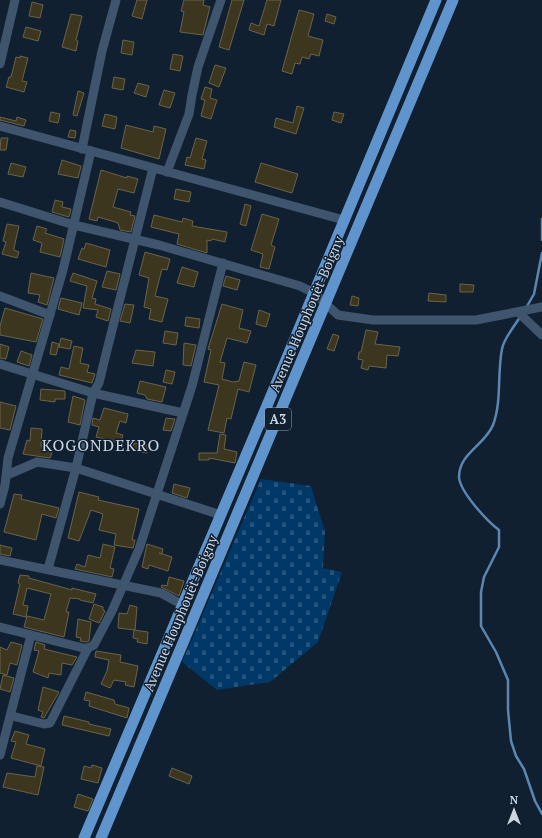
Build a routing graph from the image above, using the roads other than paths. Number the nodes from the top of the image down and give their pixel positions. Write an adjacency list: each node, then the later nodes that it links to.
1 (15, 0): 6 (street)
2 (116, 0): 8 (street)
3 (221, 0): 11 (street)
4 (436, 0): 13 (highway, Avenue Houphouët-Boigny / A3)
5 (453, 0): 19 (highway, Avenue Houphouët-Boigny / A3)
6 (0, 64)
7 (0, 126): 8 (street)
8 (82, 149): 9 (street)
9 (91, 151): 10 (street); 14 (street)
10 (153, 168): 11 (street); 15 (street)
11 (167, 172): 13 (street)
12 (0, 202): 14 (street)
13 (344, 220): 17 (highway, Avenue Houphouët-Boigny / A3)
14 (74, 225): 15 (street); 22 (street)
15 (136, 240): 16 (street); 26 (street)
16 (223, 263): 17 (street); 27 (street)
17 (314, 293): 19 (street); 33 (highway, Avenue Houphouët-Boigny / A3)
18 (0, 296): 22 (street)
19 (326, 305): 21 (street); 44 (highway, Avenue Houphouët-Boigny / A3)
20 (542, 307): 21 (street)
21 (518, 312): 23 (street)
22 (50, 315): 25 (street)
23 (542, 334)
24 (0, 364): 25 (street)
25 (34, 374): 26 (street); 28 (street)
26 (93, 393): 27 (street); 29 (street)
27 (183, 413): 31 (street)
28 (4, 457): 30 (street)
29 (76, 468): 30 (street); 31 (street); 35 (street)
30 (7, 475): 32 (street)
31 (156, 494): 33 (street); 36 (street)
32 (0, 504)
33 (221, 515): 37 (highway, Avenue Houphouët-Boigny / A3)
34 (0, 560): 35 (street)
35 (48, 569): 36 (street)
36 (122, 586): 37 (street); 40 (street)
37 (183, 605): 43 (highway, Avenue Houphouët-Boigny / A3)
38 (0, 627): 39 (street)
39 (31, 635): 40 (street); 41 (street)
40 (88, 648): 41 (street)
41 (12, 716): 42 (street)
42 (0, 755)
43 (84, 838)
44 (101, 838)

